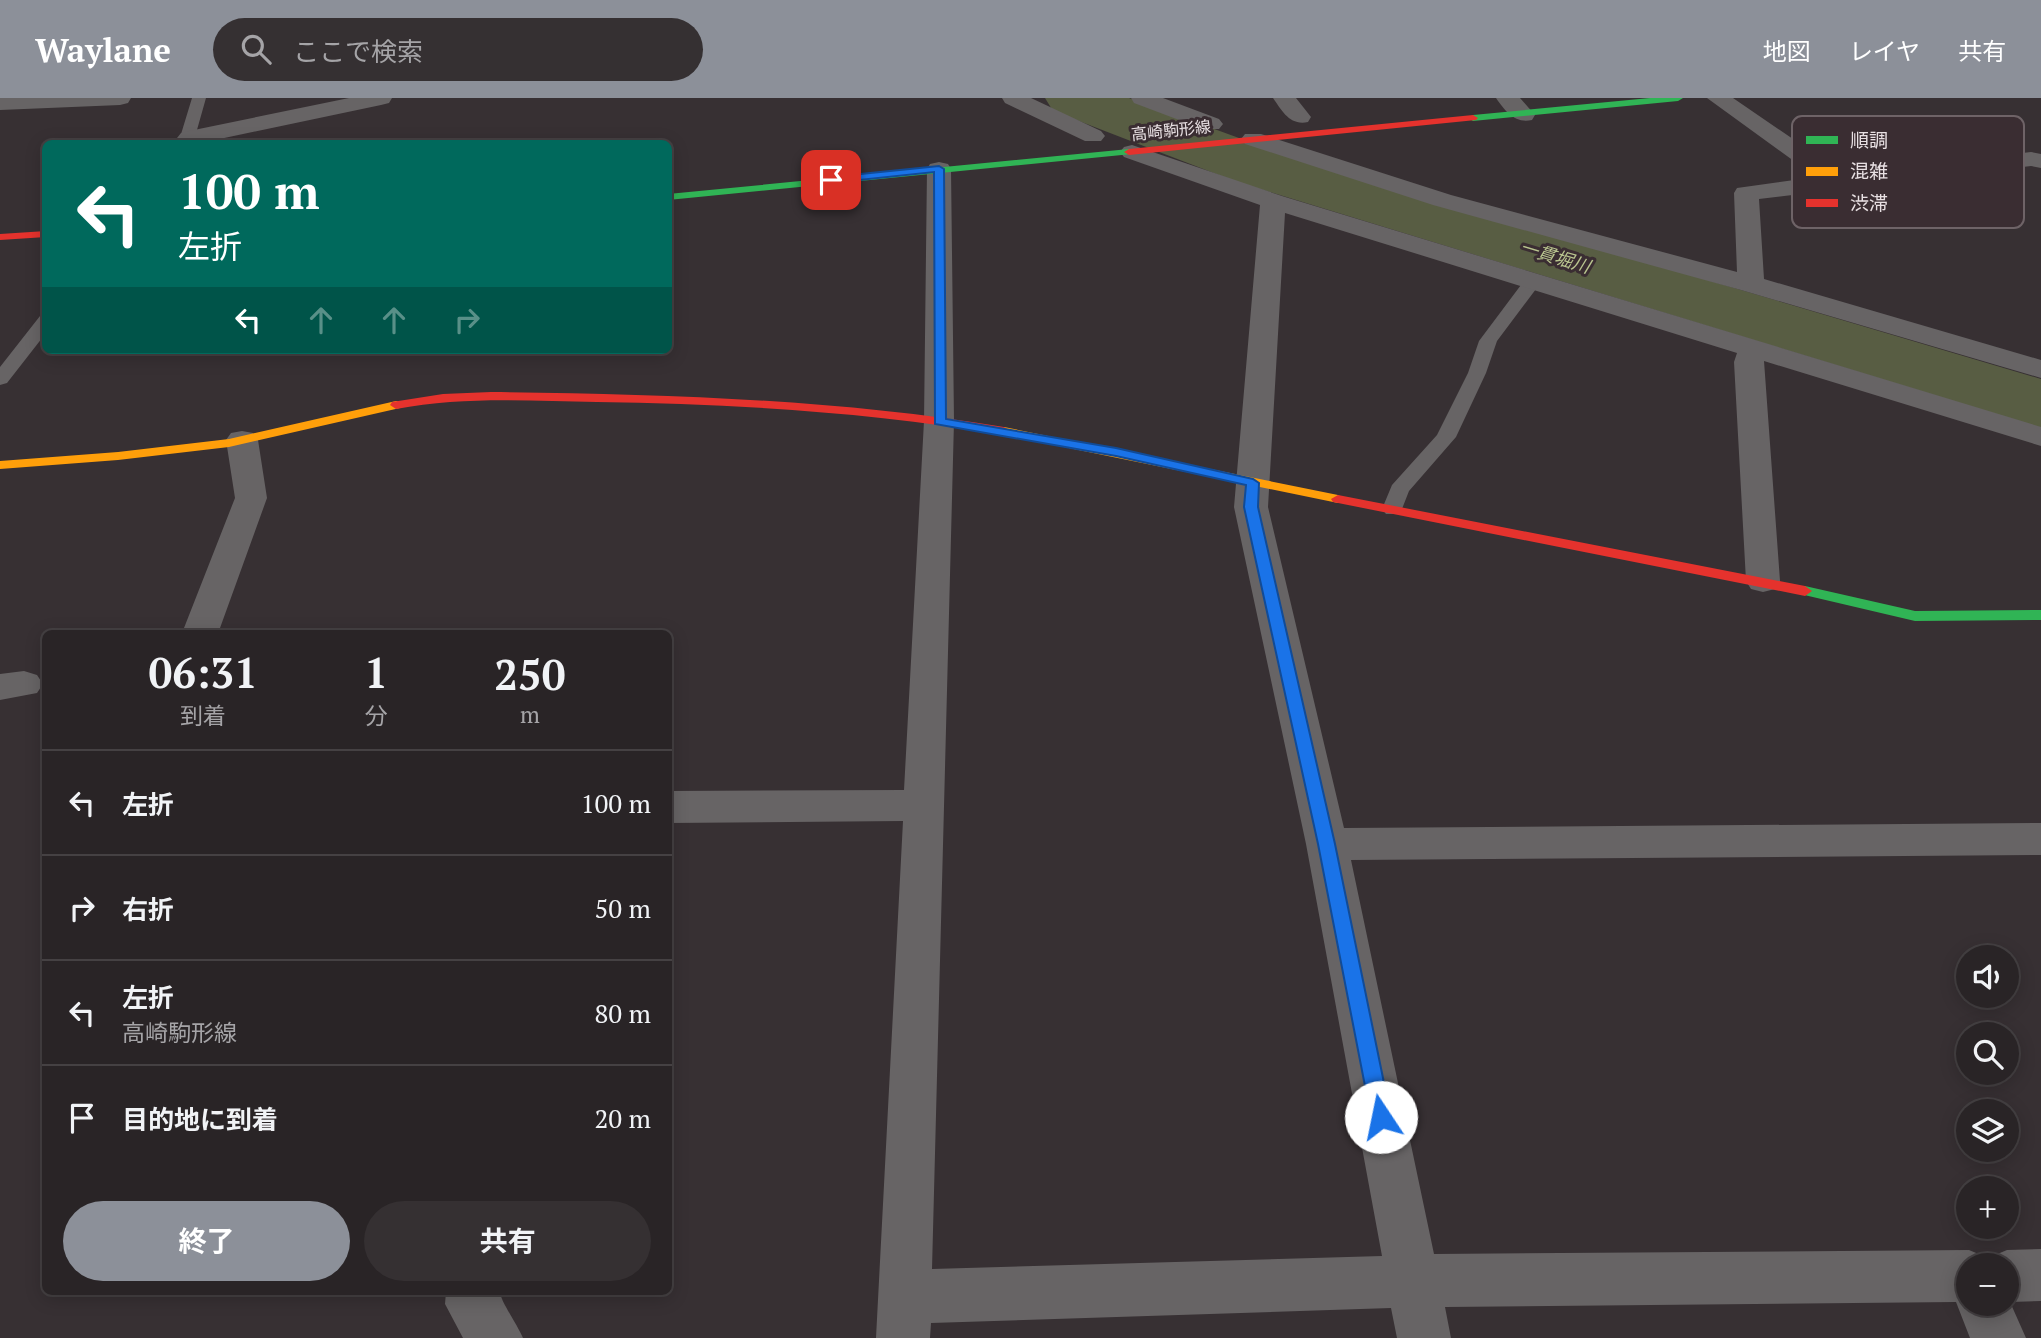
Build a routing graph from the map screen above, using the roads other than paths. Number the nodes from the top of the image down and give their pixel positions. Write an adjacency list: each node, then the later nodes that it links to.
1 (120, 98): 9 (street)
2 (199, 98): 18 (lane)
3 (380, 98): 19 (street)
4 (1013, 98): 15 (street)
5 (1142, 98): 13 (street)
6 (1497, 98): 11 (street)
7 (1678, 98): 11 (street, 高崎駒形線)
8 (1718, 98): 20 (street)
9 (0, 103)
10 (1279, 108): 12 (street)
11 (1524, 115): 17 (street, 高崎駒形線)
12 (1307, 116)
13 (1212, 124): 14 (street, 高崎駒形線)
14 (1174, 128)
15 (1100, 135): 16 (street)
16 (1066, 138)
17 (1248, 139): 21 (street, 高崎駒形線); 29 (street)
18 (187, 140)
19 (191, 140)
20 (1792, 149)
21 (1138, 151): 22 (street, 高崎駒形線); 25 (street)
22 (939, 169): 24 (street, 高崎駒形線); 34 (street)
23 (1792, 188): 29 (street)
24 (672, 197)
25 (1273, 201): 28 (street); 38 (street)
26 (42, 234): 27 (street)
27 (0, 237)
28 (1533, 281): 31 (street); 39 (lane)
29 (1751, 284): 32 (street)
30 (42, 325): 33 (lane)
31 (1753, 349): 35 (street); 40 (street)
32 (2041, 369)
33 (0, 379)
34 (939, 421): 36 (street); 38 (street); 43 (street)
35 (2041, 437)
36 (242, 440): 37 (street); 42 (street)
37 (0, 465)
38 (1253, 483): 39 (street); 46 (street)
39 (1393, 509): 40 (street)
40 (1763, 581): 41 (street)
41 (2041, 615)
42 (202, 628)
43 (924, 805): 44 (street); 53 (street)
44 (672, 807)
45 (2041, 839): 46 (street)
46 (1327, 844): 50 (street)
47 (2041, 1275): 49 (street)
48 (1956, 1276): 50 (street)
49 (2019, 1276)
50 (1413, 1281): 53 (street); 55 (street)
51 (473, 1295): 54 (street)
52 (1988, 1316): 56 (street)
53 (905, 1318)
54 (496, 1338)
55 (1424, 1338)
56 (1999, 1338)

